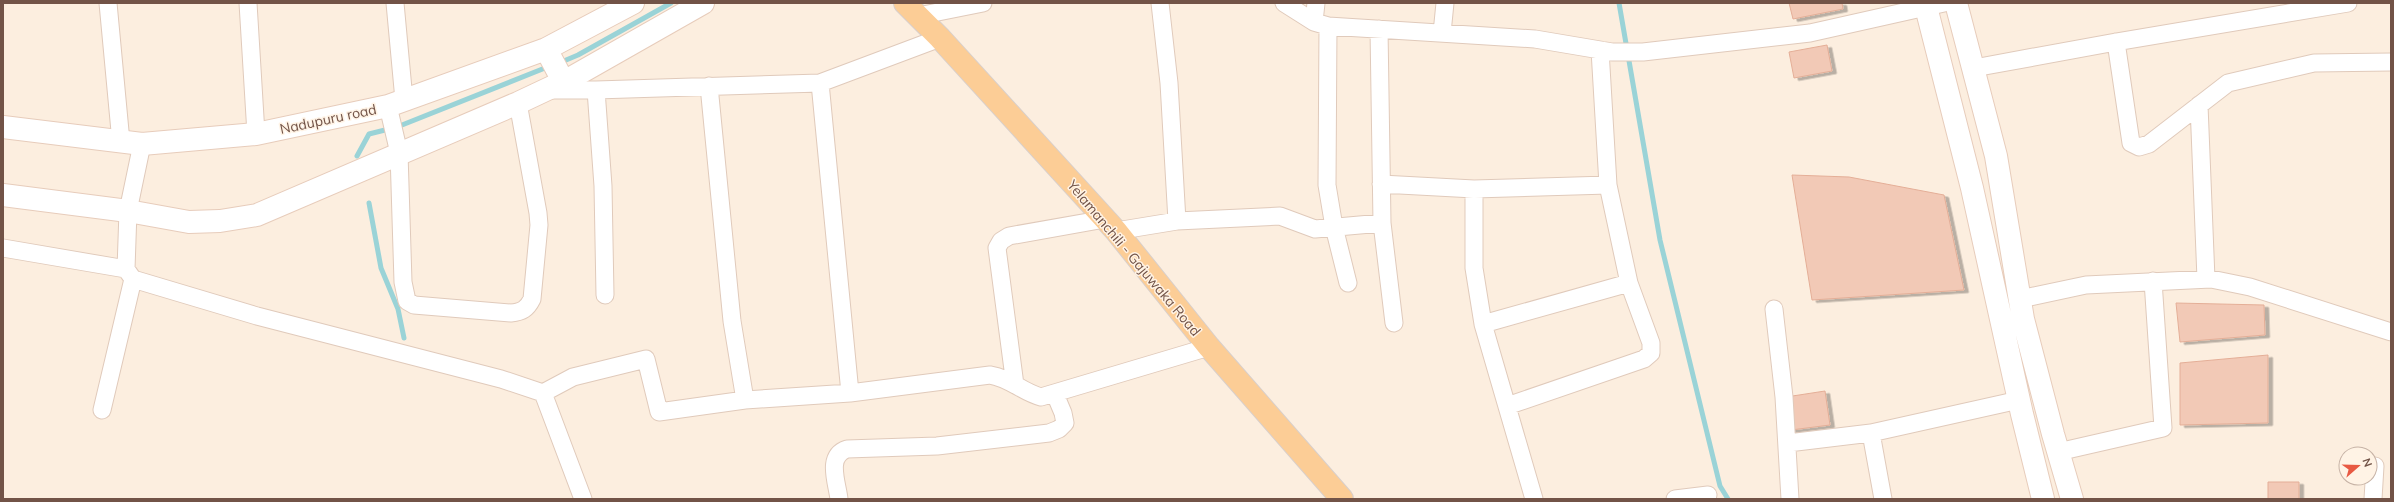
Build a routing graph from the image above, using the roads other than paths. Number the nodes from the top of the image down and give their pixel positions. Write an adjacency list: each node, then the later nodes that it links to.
1 (108, 3): 33 (street)
2 (248, 3): 32 (street)
3 (395, 3): 28 (street)
4 (633, 3): 20 (street, Nadupuru road)
5 (703, 3): 25 (street)
6 (983, 3): 14 (street)
7 (1160, 3): 41 (street)
8 (1284, 3): 15 (street)
9 (1316, 3): 15 (street)
10 (1445, 3): 17 (street)
11 (1956, 3): 23 (street)
12 (2348, 3): 19 (street)
13 (1932, 5): 21 (street); 63 (street)
14 (912, 10): 18 (main road, Yelamanchili - Gajuwaka Road)
15 (1321, 24): 16 (street); 44 (street)
16 (1379, 29): 17 (street); 36 (street)
17 (1442, 33): 21 (street)
18 (940, 38): 24 (street); 43 (main road, Yelamanchili - Gajuwaka Road)
19 (2116, 42): 23 (street); 30 (street)
20 (546, 49): 25 (street); 28 (street, Nadupuru road)
21 (1606, 51): 37 (street)
22 (2391, 62): 30 (street)
23 (1974, 68): 52 (street)
24 (820, 82): 26 (street); 60 (street)
25 (555, 86): 27 (street); 29 (street)
26 (709, 86): 27 (street); 62 (street)
27 (596, 90): 51 (street)
28 (396, 103): 32 (street, Nadupuru road); 35 (street)
29 (518, 103): 35 (street); 35 (street)
30 (2199, 105): 47 (street)
31 (3, 127): 33 (street, Nadupuru road)
32 (256, 134): 34 (street, Nadupuru road)
33 (120, 142): 34 (street, Nadupuru road)
34 (142, 144): 40 (street)
35 (399, 153): 40 (street)
36 (1381, 184): 38 (street); 42 (street)
37 (1608, 186): 38 (street); 50 (street)
38 (1474, 189): 55 (street)
39 (3, 195): 40 (street)
40 (128, 211): 46 (street)
41 (1177, 221): 43 (street); 44 (street)
42 (1382, 223): 44 (street); 54 (street)
43 (1110, 225): 57 (main road, Yelamanchili - Gajuwaka Road); 58 (street)
44 (1334, 227): 49 (street)
45 (3, 248): 46 (street)
46 (129, 274): 59 (street); 65 (street)
47 (2206, 279): 48 (street); 56 (street)
48 (2152, 281): 52 (street); 68 (street)
49 (1348, 283)
50 (1629, 283): 55 (street); 64 (street)
51 (605, 295)
52 (2020, 299): 68 (street)
53 (1774, 308): 67 (street)
54 (1394, 323)
55 (1483, 324): 64 (street)
56 (2391, 332)
57 (1209, 347): 61 (street); 73 (main road, Yelamanchili - Gajuwaka Road)
58 (1015, 385): 60 (street); 61 (street)
59 (543, 393): 62 (street); 71 (street)
60 (850, 393): 62 (street)
61 (1055, 394): 72 (street)
62 (745, 400)
63 (2019, 400): 66 (street); 78 (street)
64 (1507, 406): 74 (street)
65 (102, 410)
66 (1871, 433): 67 (street); 77 (street)
67 (1788, 443): 76 (street)
68 (2058, 452): 79 (street)
69 (2374, 486): 80 (street)
70 (1708, 495): 75 (street)
71 (583, 499)
72 (839, 499)
73 (1342, 499)
74 (1534, 499)
75 (1675, 499)
76 (1790, 499)
77 (1883, 499)
78 (2043, 499)
79 (2072, 499)
80 (2373, 499)

